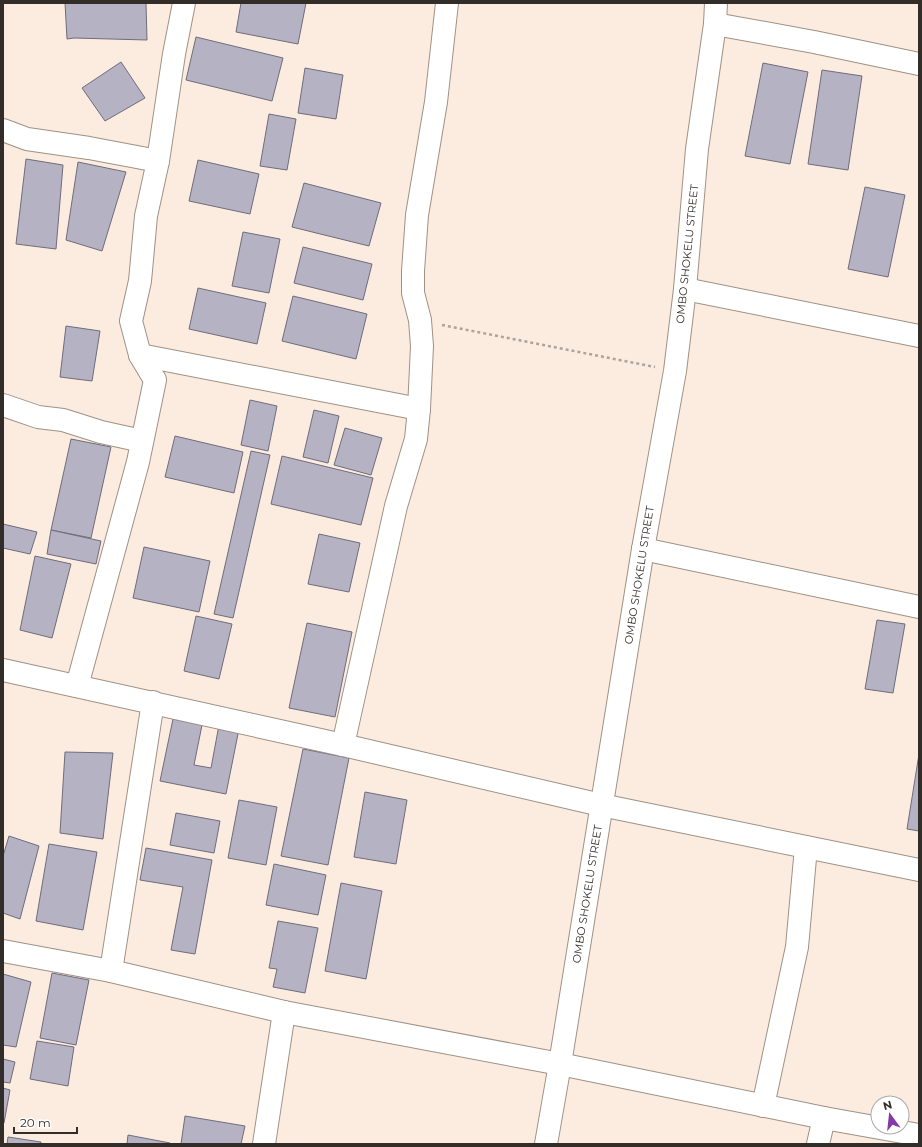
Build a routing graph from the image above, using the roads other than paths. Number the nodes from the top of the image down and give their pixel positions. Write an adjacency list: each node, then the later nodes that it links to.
1 (184, 3): 7 (street)
2 (446, 3): 12 (street)
3 (716, 3): 4 (street, OMBO SHOKELU STREET)
4 (714, 24): 5 (street); 8 (street, OMBO SHOKELU STREET)
5 (919, 64)
6 (3, 130): 7 (street)
7 (158, 161): 10 (street)
8 (685, 289): 9 (street); 14 (street, OMBO SHOKELU STREET)
9 (919, 336)
10 (140, 355): 12 (street); 13 (street)
11 (3, 405): 13 (street)
12 (419, 409): 19 (street)
13 (142, 441): 17 (street)
14 (643, 549): 15 (street); 20 (street, OMBO SHOKELU STREET)
15 (919, 607)
16 (3, 670): 17 (street)
17 (77, 686): 18 (street)
18 (153, 702): 19 (street); 24 (street)
19 (344, 745): 20 (street)
20 (601, 805): 21 (street); 26 (street, OMBO SHOKELU STREET)
21 (806, 847): 22 (street); 27 (street)
22 (919, 870)
23 (3, 951): 24 (street)
24 (111, 971): 25 (street)
25 (284, 1012): 26 (street); 30 (street)
26 (560, 1064): 27 (street); 31 (street, OMBO SHOKELU STREET)
27 (763, 1106): 28 (street)
28 (824, 1118): 29 (street); 32 (street)
29 (919, 1135)
30 (264, 1144)
31 (546, 1144)
32 (818, 1144)

